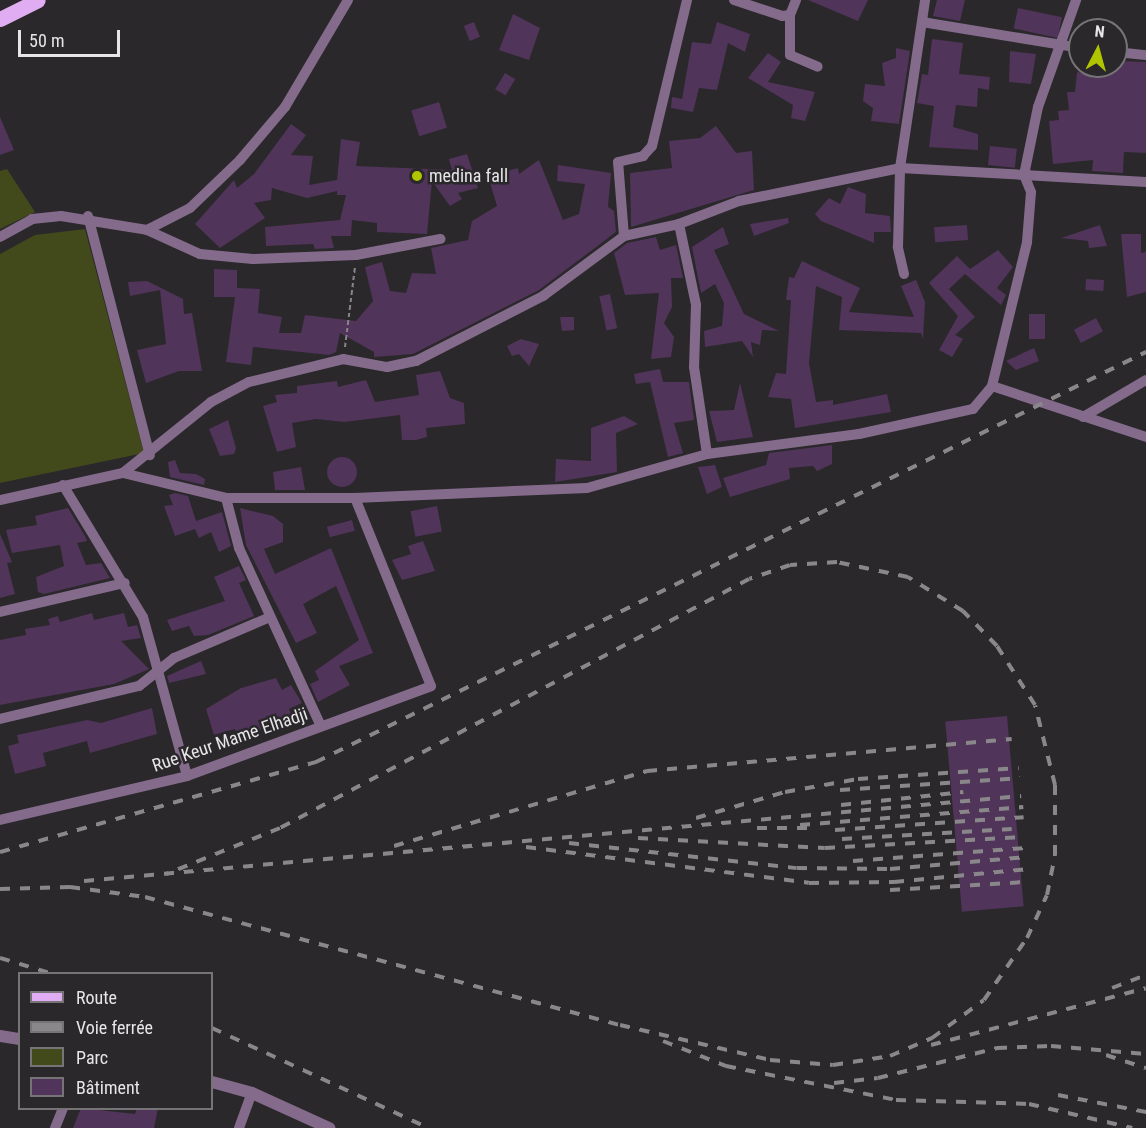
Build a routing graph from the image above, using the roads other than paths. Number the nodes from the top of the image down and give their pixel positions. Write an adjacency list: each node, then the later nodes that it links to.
1 (38, 0): 9 (main road)
2 (348, 0): 21 (street)
3 (687, 0): 22 (street)
4 (734, 0): 8 (street)
5 (796, 0): 8 (street)
6 (925, 0): 10 (street)
7 (1076, 0): 11 (street)
8 (790, 15): 15 (street)
9 (0, 19)
10 (922, 22): 11 (street); 16 (street)
11 (1060, 46): 12 (street); 17 (street)
12 (1068, 47)
13 (1128, 53): 14 (street)
14 (1146, 55)
15 (818, 67)
16 (900, 168): 17 (street); 20 (street); 25 (street)
17 (1024, 175): 18 (street); 27 (street)
18 (1146, 182)
19 (88, 216): 21 (street); 23 (street); 31 (street)
20 (679, 224): 22 (street); 30 (street)
21 (147, 230): 24 (street)
22 (624, 236): 31 (street)
23 (0, 237)
24 (440, 239)
25 (904, 274)
26 (1146, 380): 28 (street)
27 (992, 387): 28 (street); 30 (street)
28 (1083, 417): 29 (street)
29 (1146, 437)
30 (707, 454): 35 (street)
31 (150, 455): 32 (street)
32 (123, 473): 33 (street); 34 (street)
33 (63, 485): 36 (street); 37 (street)
34 (226, 498): 35 (street); 39 (street)
35 (355, 498): 42 (street, Rue Keur Mame Elhadji)
36 (0, 500)
37 (125, 583): 38 (street); 40 (street)
38 (0, 612)
39 (268, 618): 40 (street); 42 (street)
40 (160, 668): 41 (street); 43 (street)
41 (0, 720)
42 (321, 726): 43 (street, Rue Keur Mame Elhadji)
43 (187, 776): 44 (street, Rue Keur Mame Elhadji)
44 (1, 816)
45 (0, 1036): 46 (street)
46 (18, 1039)
47 (213, 1082): 48 (street)
48 (252, 1093): 51 (street); 52 (street)
49 (62, 1110): 50 (street)
50 (55, 1128)
51 (238, 1128)
52 (329, 1128)

